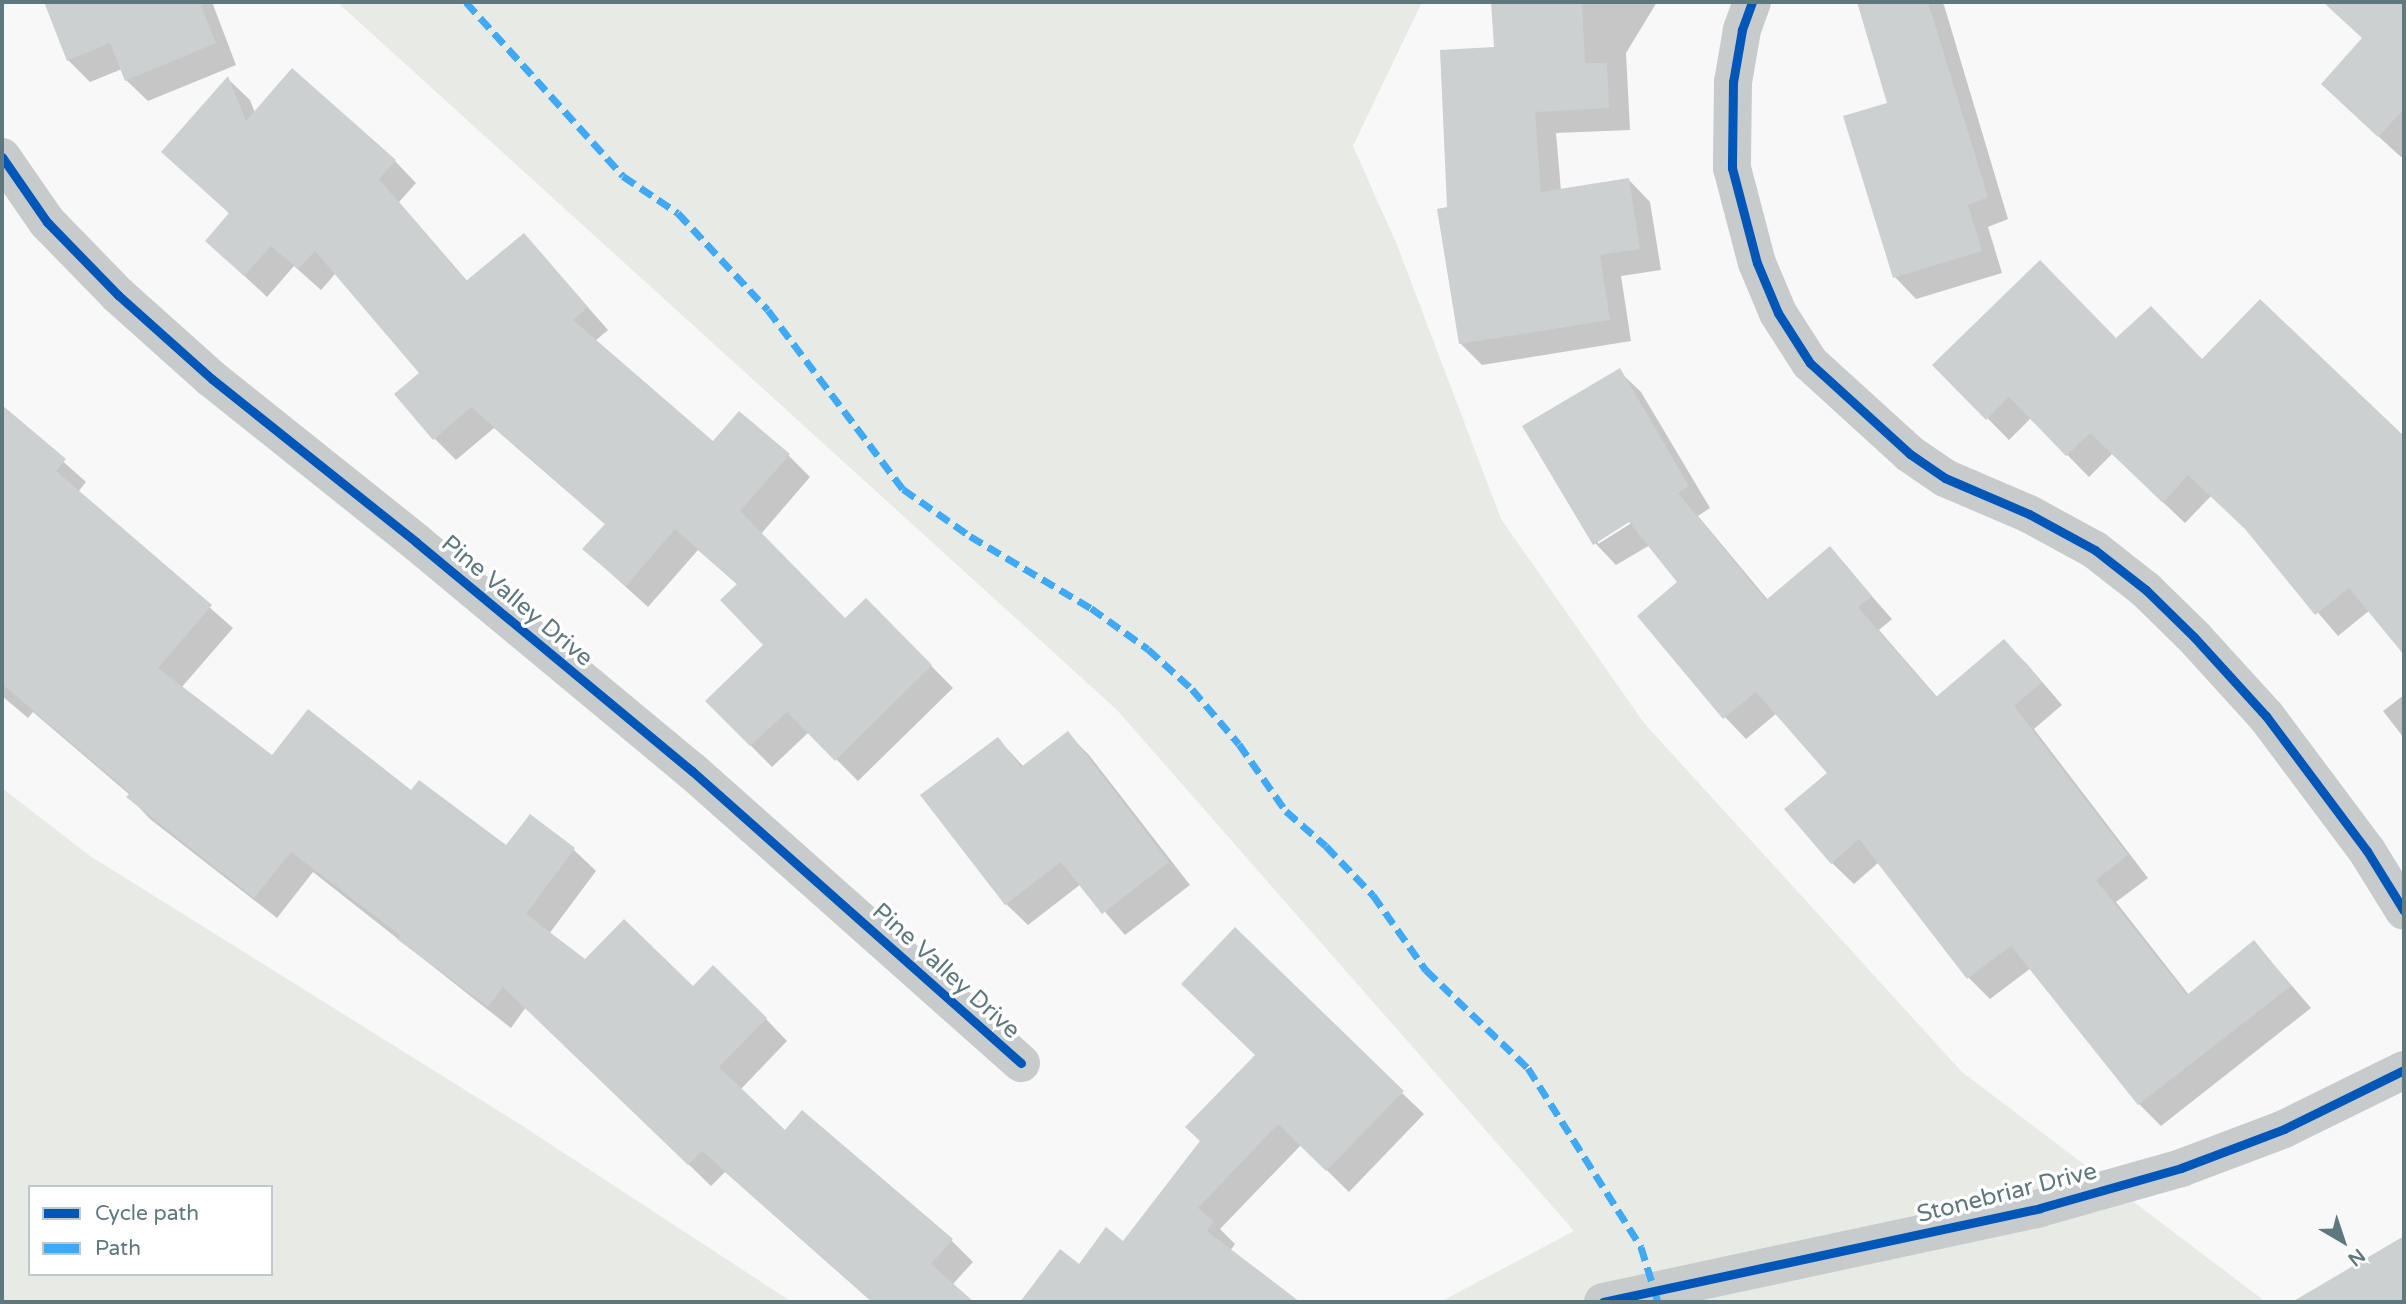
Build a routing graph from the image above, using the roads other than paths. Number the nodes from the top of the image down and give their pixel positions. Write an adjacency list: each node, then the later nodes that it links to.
1 (1752, 2): 3 (street)
2 (2, 157): 4 (street, Pine Valley Drive)
3 (2404, 911)
4 (1021, 1063)
5 (2404, 1070): 6 (street, Stonebriar Drive)
6 (1603, 1302)

